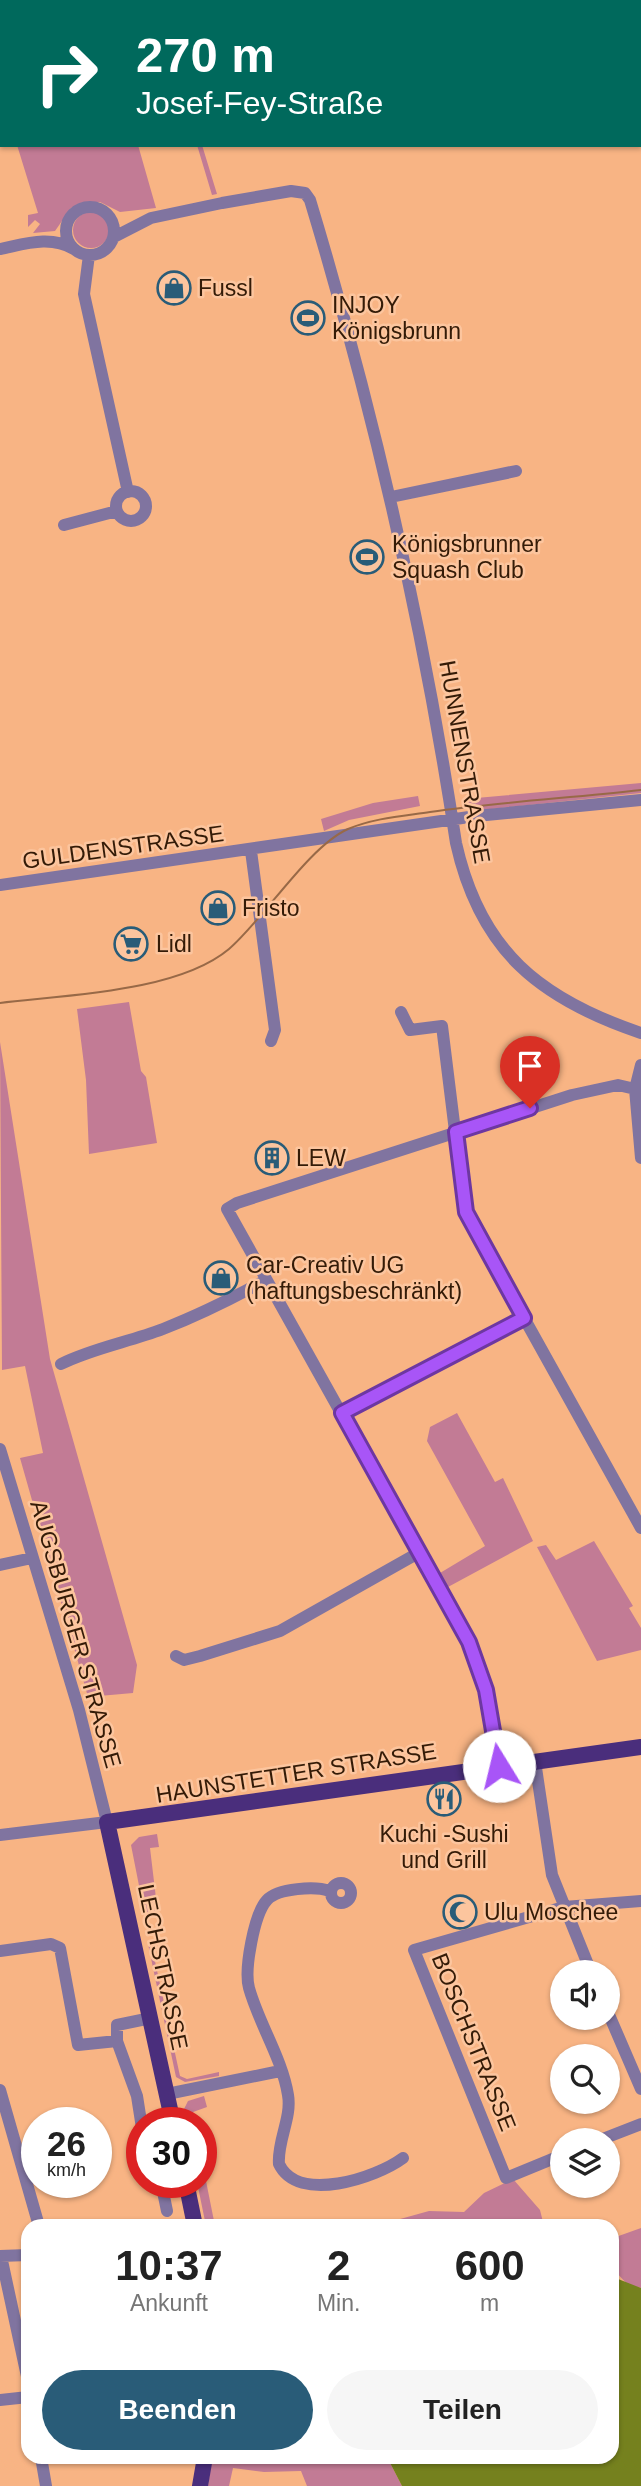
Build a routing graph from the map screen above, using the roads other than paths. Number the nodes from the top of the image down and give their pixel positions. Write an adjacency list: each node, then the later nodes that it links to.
1 (109, 215): 2 (street, HUNNENSTRASSE); 3 (street, HUNNENSTRASSE); 4 (street)
2 (151, 218): 4 (street, HUNNENSTRASSE); 10 (street, HUNNENSTRASSE)
3 (68, 222): 5 (street, HUNNENSTRASSE); 7 (street)
4 (114, 237): 7 (street, HUNNENSTRASSE)
5 (43, 241): 6 (street, HUNNENSTRASSE); 7 (street, HUNNENSTRASSE)
6 (0, 249)
7 (83, 253): 9 (street)
8 (516, 471): 10 (street)
9 (128, 492): 11 (street); 11 (street)
10 (391, 497): 14 (street, HUNNENSTRASSE)
11 (117, 511): 12 (street)
12 (64, 525)
13 (641, 800): 14 (street, GULDENSTRASSE)
14 (452, 820): 15 (street, GULDENSTRASSE); 18 (street, HUNNENSTRASSE)
15 (251, 851): 16 (street, GULDENSTRASSE); 19 (street, GULDENSTRASSE)
16 (0, 885)
17 (401, 1012): 22 (street)
18 (641, 1033)
19 (271, 1041)
20 (641, 1065): 21 (street)
21 (635, 1088): 22 (street); 23 (street)
22 (456, 1132): 24 (street); 25 (street)
23 (641, 1158)
24 (266, 1280): 26 (street); 27 (street)
25 (524, 1318): 27 (street); 30 (street)
26 (61, 1364)
27 (342, 1413): 32 (street)
28 (0, 1442): 29 (street, AUGSBURGER STRASSE)
29 (1, 1453): 33 (street, AUGSBURGER STRASSE)
30 (636, 1506): 31 (street)
31 (641, 1528)
32 (420, 1552): 35 (street); 38 (street)
33 (32, 1558): 34 (street); 39 (street, AUGSBURGER STRASSE)
34 (0, 1564)
35 (176, 1656)
36 (641, 1747): 37 (main road, HAUNSTETTER STRASSE)
37 (535, 1761): 38 (main road, HAUNSTETTER STRASSE); 43 (street)
38 (499, 1766): 39 (main road, HAUNSTETTER STRASSE)
39 (107, 1822): 40 (street, HAUNSTETTER STRASSE); 46 (main road, LECHSTRASSE)
40 (0, 1835)
41 (329, 1891): 49 (street)
42 (641, 1901): 43 (street)
43 (564, 1907): 45 (street); 58 (street, BOSCHSTRASSE)
44 (0, 1951): 48 (street)
45 (586, 1960)
46 (151, 2018): 48 (street); 52 (main road, LECHSTRASSE)
47 (616, 2030): 50 (street)
48 (117, 2041): 53 (street)
49 (280, 2071): 52 (street); 57 (street)
50 (641, 2089)
51 (0, 2090): 62 (street)
52 (167, 2094): 54 (main road, LECHSTRASSE)
53 (139, 2107)
54 (170, 2107)
55 (641, 2124): 56 (street)
56 (620, 2132)
57 (403, 2158)
58 (550, 2160)
59 (164, 2198): 61 (street)
60 (189, 2198): 63 (main road)
61 (167, 2211)
62 (37, 2219)
63 (194, 2219)
64 (21, 2255): 65 (street)
65 (0, 2256): 66 (street)
66 (21, 2350)
67 (21, 2398): 68 (street)
68 (0, 2400)
69 (42, 2464): 71 (street)
70 (204, 2464): 72 (main road)
71 (46, 2486)
72 (200, 2486)

